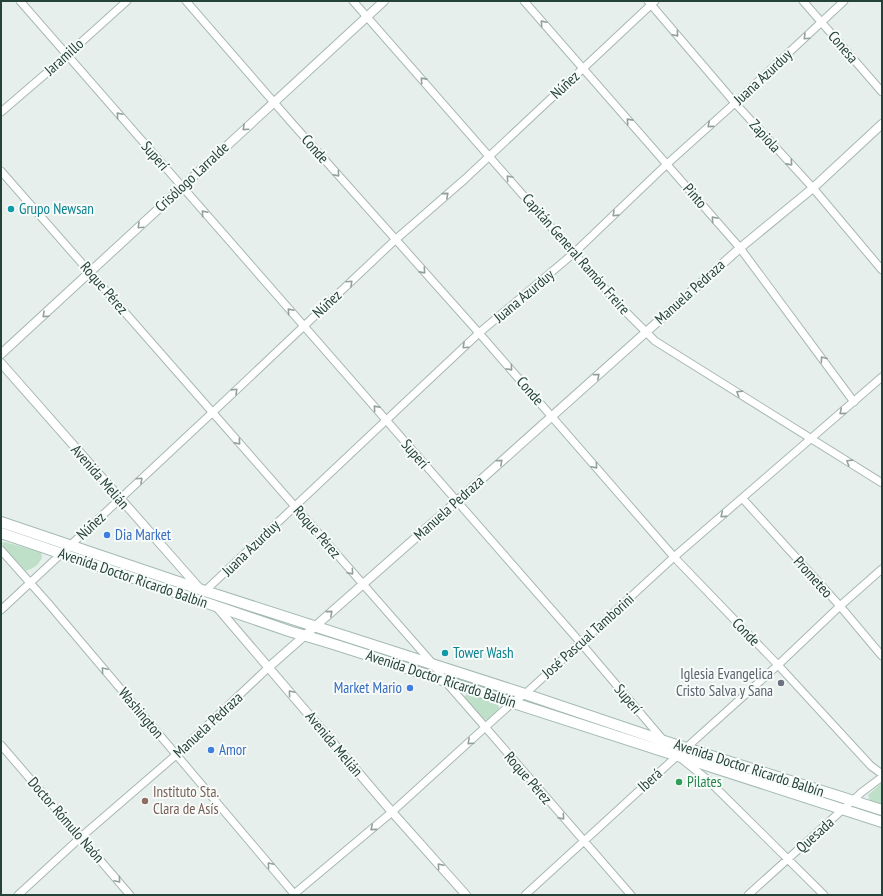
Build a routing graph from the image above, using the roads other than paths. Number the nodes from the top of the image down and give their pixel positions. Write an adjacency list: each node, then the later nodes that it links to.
1 (20, 1): 12 (street, Superí)
2 (127, 1): 12 (street, Jaramillo)
3 (186, 1): 15 (street, Conde)
4 (353, 1): 10 (street, Capitán General Ramón Freire)
5 (384, 1): 10 (street, Crisólogo Larralde)
6 (524, 1): 13 (street, Pinto, one-way to 6)
7 (803, 1): 11 (street, Conesa)
8 (844, 1): 11 (street, Juana Azurduy)
9 (651, 2): 13 (street, Núñez); 16 (street, Zapiola, one-way to 16)
10 (367, 17): 15 (street, Crisólogo Larralde); 19 (street, Capitán General Ramón Freire, one-way to 10)
11 (822, 22): 14 (street, Conesa); 16 (street, Juana Azurduy, one-way to 16)
12 (67, 55): 17 (street, Jaramillo); 22 (street, Superí, one-way to 12)
13 (582, 69): 19 (street, Núñez); 20 (street, Pinto, one-way to 13)
14 (882, 92)
15 (274, 102): 22 (street, Crisólogo Larralde, one-way to 22); 24 (street, Conde, one-way to 24)
16 (735, 103): 20 (street, Juana Azurduy, one-way to 20); 23 (street, Zapiola, one-way to 23)
17 (1, 112)
18 (882, 124): 23 (street, Manuela Pedraza)
19 (490, 156): 24 (street, Núñez, one-way to 19); 26 (street, Capitán General Ramón Freire, one-way to 19)
20 (667, 164): 25 (street, Pinto, one-way to 20); 26 (street, Juana Azurduy, one-way to 26)
21 (1, 171): 28 (street, Roque Pérez)
22 (182, 187): 28 (street, Crisólogo Larralde, one-way to 28); 29 (street, Superí, one-way to 22)
23 (812, 188): 25 (street, Manuela Pedraza); 27 (street, Zapiola)
24 (395, 240): 29 (street, Núñez, one-way to 24); 31 (street, Conde, one-way to 31)
25 (740, 248): 30 (street, Manuela Pedraza); 35 (street, Pinto, one-way to 25)
26 (574, 253): 30 (street, Capitán General Ramón Freire); 31 (street, Juana Azurduy)
27 (882, 270)
28 (91, 273): 32 (street, Crisólogo Larralde, one-way to 32); 36 (street, Roque Pérez)
29 (304, 326): 36 (street, Núñez, one-way to 29); 38 (street, Superí, one-way to 29)
30 (647, 332): 37 (street, Manuela Pedraza, one-way to 30); 39 (street, Capitán General Ramón Freire, one-way to 30)
31 (480, 333): 37 (street, Conde, one-way to 37); 38 (street, Juana Azurduy, one-way to 38)
32 (1, 354)
33 (1, 363): 41 (street, Avenida Melián)
34 (882, 376): 35 (street, José Pascual Tamborini)
35 (854, 402): 39 (street, José Pascual Tamborini, one-way to 39)
36 (213, 412): 41 (street, Núñez, one-way to 36); 44 (street, Roque Pérez, one-way to 44)
37 (552, 416): 43 (street, Manuela Pedraza, one-way to 37); 50 (street, Conde, one-way to 50)
38 (386, 420): 43 (street, Superí); 44 (street, Juana Azurduy)
39 (811, 438): 40 (street, Capitán General Ramón Freire, one-way to 39); 42 (street, José Pascual Tamborini)
40 (882, 483)
41 (120, 499): 47 (street, Núñez); 54 (street, Avenida Melián)
42 (743, 499): 50 (street, José Pascual Tamborini, one-way to 50); 55 (street, Prometeo)
43 (456, 501): 53 (street, Manuela Pedraza); 60 (street, Superí)
44 (294, 507): 53 (street, Roque Pérez, one-way to 53); 54 (street, Juana Azurduy)
45 (1, 522): 47 (main road, Avenida Doctor Ricardo Balbín)
46 (1, 533): 49 (main road, Avenida Doctor Ricardo Balbín)
47 (70, 545): 49 (street, Núñez); 54 (main road, Avenida Doctor Ricardo Balbín)
48 (1, 550): 52 (street, Washington)
49 (62, 553): 52 (street, Núñez); 56 (main road, Avenida Doctor Ricardo Balbín)
50 (674, 557): 60 (street, José Pascual Tamborini); 63 (street, Conde)
51 (882, 569): 55 (street, Iberá)
52 (30, 582): 57 (street, Núñez); 72 (street, Washington, one-way to 52)
53 (363, 584): 58 (street, Manuela Pedraza, one-way to 53); 62 (street, Roque Pérez)
54 (202, 590): 56 (street, Avenida Melián); 58 (main road, Avenida Doctor Ricardo Balbín)
55 (840, 606): 61 (street, Prometeo); 63 (street, Iberá)
56 (216, 607): 59 (main road, Avenida Doctor Ricardo Balbín); 64 (street, Avenida Melián)
57 (1, 610)
58 (315, 626): 59 (street, Manuela Pedraza); 62 (main road, Avenida Doctor Ricardo Balbín)
59 (304, 635): 64 (street, Manuela Pedraza); 65 (main road, Avenida Doctor Ricardo Balbín)
60 (580, 642): 66 (street, José Pascual Tamborini); 69 (street, Superí)
61 (882, 656)
62 (433, 664): 65 (street, Roque Pérez); 66 (main road, Avenida Doctor Ricardo Balbín)
63 (778, 665): 71 (street, Iberá); 74 (street, Conde)
64 (269, 667): 72 (street, Manuela Pedraza); 78 (street, Avenida Melián, one-way to 64)
65 (445, 681): 67 (main road, Avenida Doctor Ricardo Balbín); 68 (street, Roque Pérez)
66 (525, 694): 67 (street, José Pascual Tamborini); 69 (main road, Avenida Doctor Ricardo Balbín)
67 (513, 702): 68 (street, José Pascual Tamborini); 73 (main road, Avenida Doctor Ricardo Balbín)
68 (486, 728): 78 (street, José Pascual Tamborini, one-way to 78); 81 (street, Roque Pérez, one-way to 81)
69 (664, 741): 71 (main road, Avenida Doctor Ricardo Balbín); 73 (street, Superí)
70 (1, 745): 80 (street, Doctor Rómulo Naón)
71 (686, 747): 73 (street, Iberá); 75 (main road, Avenida Doctor Ricardo Balbín)
72 (176, 755): 80 (street, Manuela Pedraza); 85 (street, Washington, one-way to 72)
73 (677, 756): 76 (main road, Avenida Doctor Ricardo Balbín); 81 (street, Iberá); 82 (street, Superí)
74 (882, 776): 75 (street, Quesada)
75 (854, 801): 76 (street, Quesada); 77 (main road, Avenida Doctor Ricardo Balbín)
76 (844, 810): 79 (main road, Avenida Doctor Ricardo Balbín); 82 (street, Quesada)
77 (882, 810)
78 (392, 812): 85 (street, José Pascual Tamborini, one-way to 85); 86 (street, Avenida Melián, one-way to 78)
79 (882, 822)
80 (81, 837): 83 (street, Manuela Pedraza); 84 (street, Doctor Rómulo Naón, one-way to 84)
81 (583, 841): 87 (street, Iberá); 88 (street, Roque Pérez)
82 (788, 859): 89 (street, Quesada); 90 (street, Superí)
83 (18, 895)
84 (130, 895)
85 (294, 895)
86 (466, 895)
87 (525, 895)
88 (631, 895)
89 (748, 895)
90 (824, 895)

